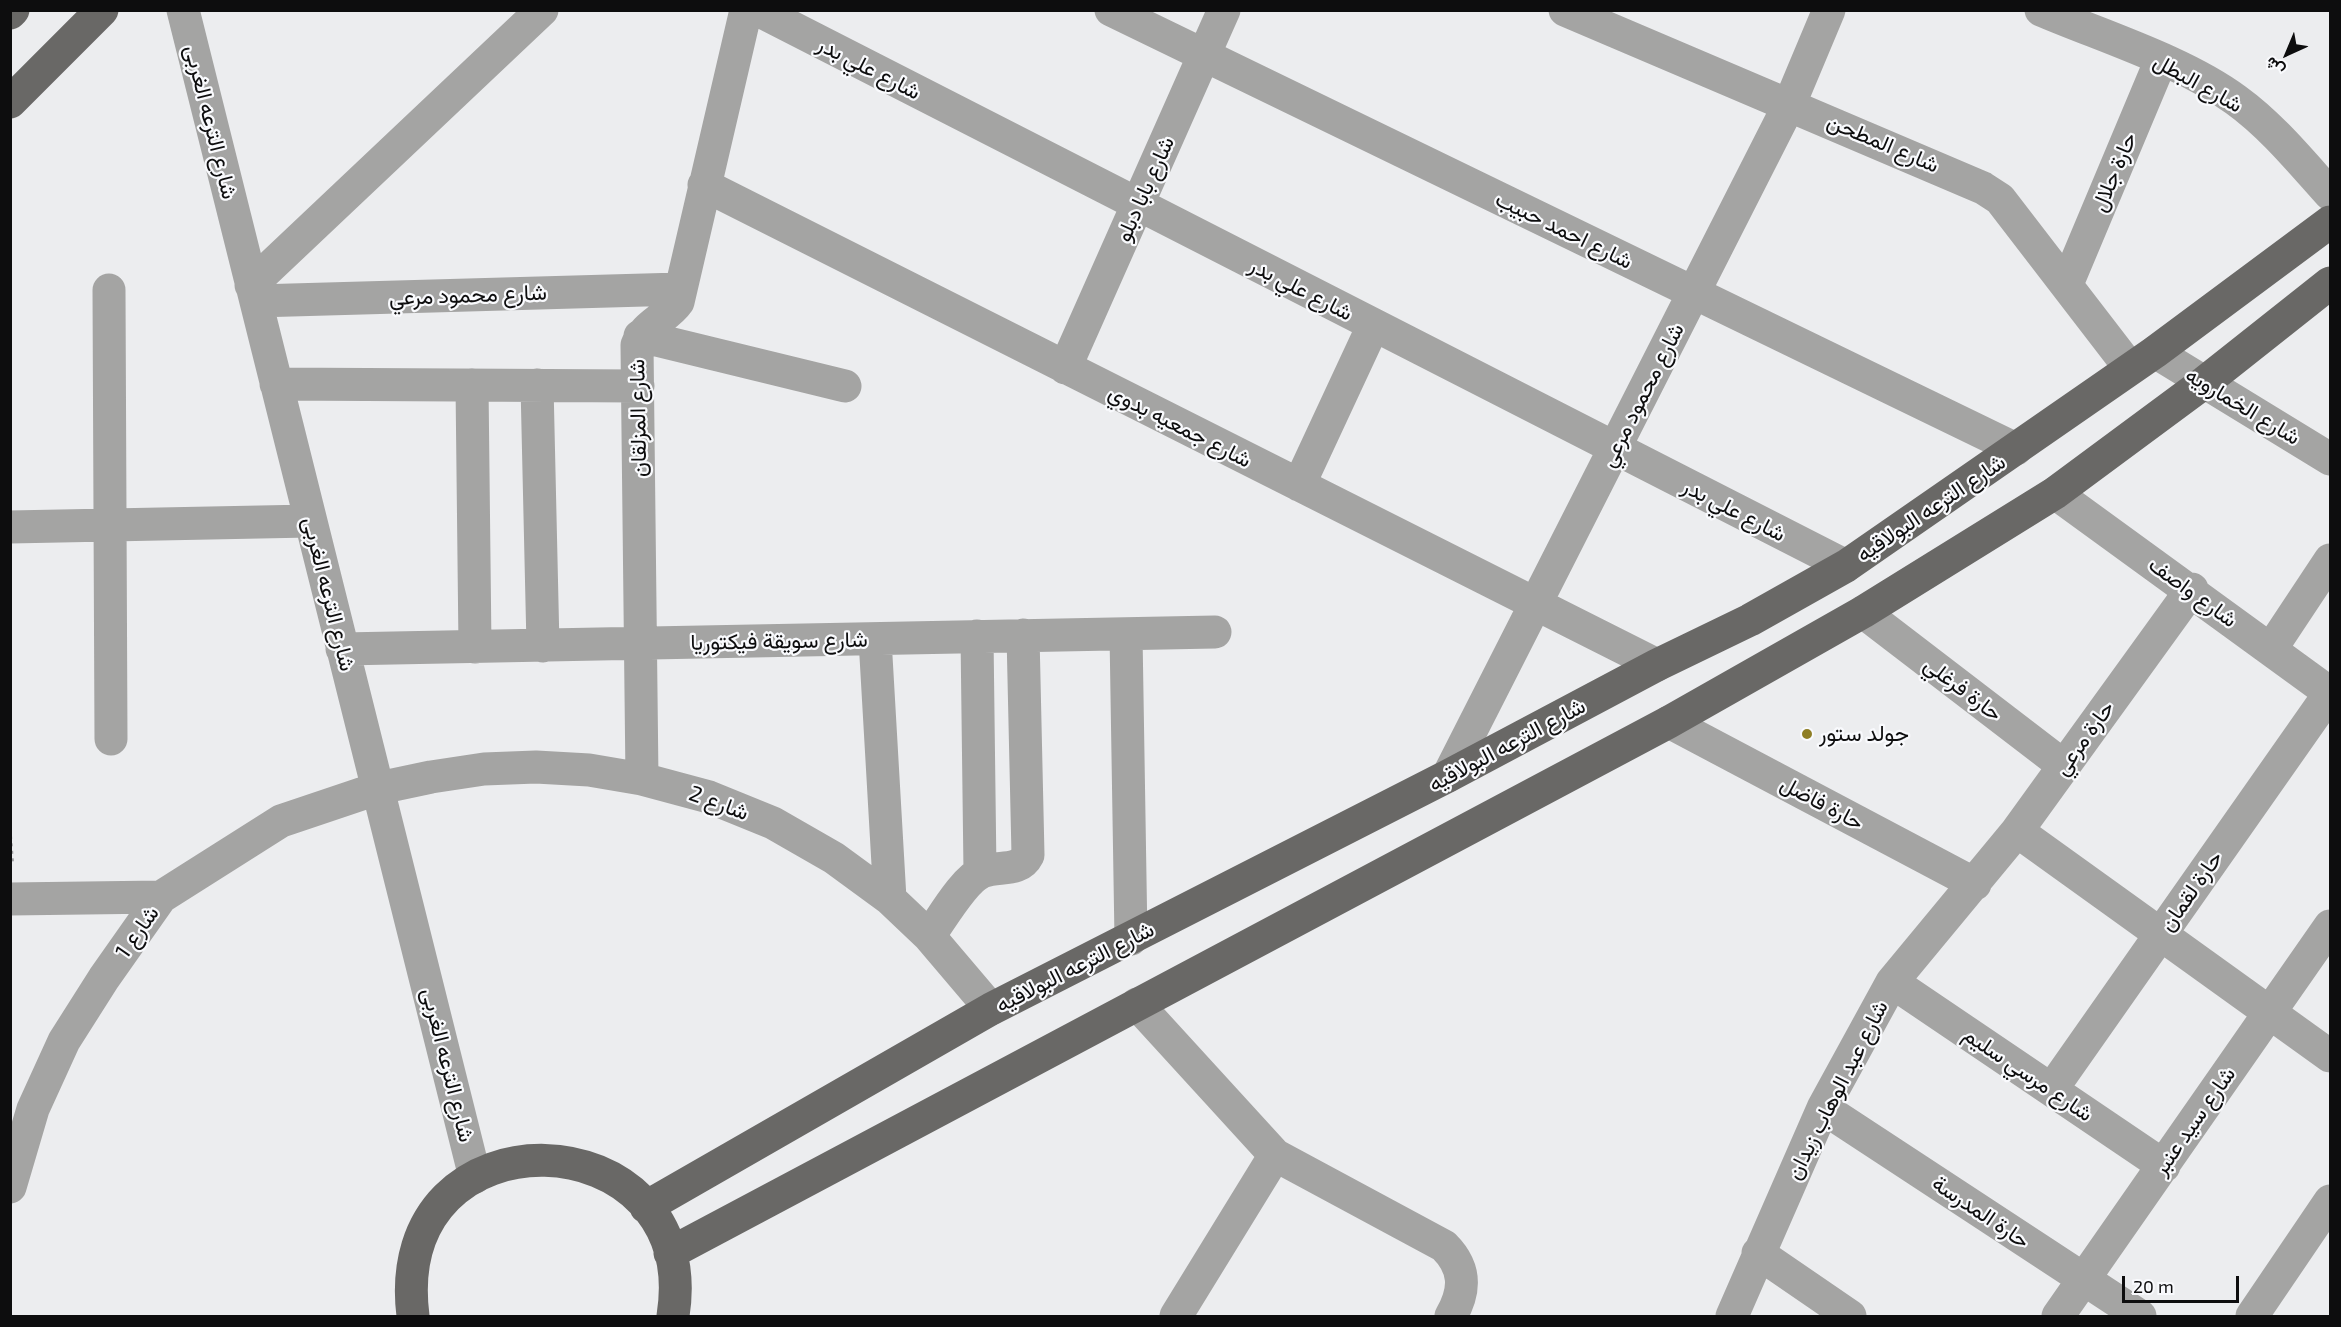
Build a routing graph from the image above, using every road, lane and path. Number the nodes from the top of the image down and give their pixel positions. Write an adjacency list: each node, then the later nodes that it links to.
1 (102, 10): 13 (main road)
2 (183, 10): 23 (street, شارع الترعه الغربى)
3 (542, 10): 23 (street)
4 (746, 10): 15 (street, شارع المزلقان)
5 (758, 10): 17 (street, شارع علي بدر)
6 (1111, 10): 11 (street, شارع احمد حبيب)
7 (1224, 10): 11 (street, شارع بابا دبلو)
8 (1565, 10): 14 (street, شارع المطحن)
9 (1829, 10): 14 (street, شارع محمود مرعي)
10 (2041, 10): 12 (street, شارع البطل)
11 (1204, 56): 17 (street, شارع بابا دبلو); 24 (street, شارع احمد حبيب)
12 (2161, 60): 16 (street, شارع البطل); 20 (street, حارة جلال)
13 (10, 102)
14 (1790, 104): 20 (street, شارع المطحن); 24 (street, شارع محمود مرعي)
15 (704, 185): 21 (street, شارع المزلقان); 28 (street, شارع جمعيه بدوي)
16 (2331, 194)
17 (1137, 206): 25 (street, شارع علي بدر); 28 (street, شارع بابا دبلو)
18 (2331, 222): 27 (main road, شارع الترعه البولاقيه)
19 (2331, 283): 29 (main road)
20 (2067, 284): 27 (street, شارع المطحن)
21 (680, 288): 23 (street, شارع محمود مرعي); 26 (street, شارع المزلقان)
22 (109, 290): 41 (street)
23 (253, 293): 30 (street, شارع الترعه الغربى)
24 (1694, 293): 35 (street, شارع محمود مرعي); 36 (street, شارع احمد حبيب)
25 (1373, 326): 35 (street, شارع علي بدر); 38 (street)
26 (640, 336): 33 (street, شارع المزلقان); 34 (street)
27 (2143, 360): 29 (street, شارع الخمارويه); 36 (main road, شارع الترعه البولاقيه)
28 (1065, 368): 38 (street, شارع جمعيه بدوي)
29 (2205, 382): 37 (street, شارع الخمارويه); 39 (main road)
30 (276, 384): 31 (street); 40 (street, شارع الترعه الغربى)
31 (471, 385): 32 (street); 55 (street)
32 (537, 385): 33 (street); 54 (street)
33 (638, 386): 53 (street, شارع المزلقان)
34 (845, 386)
35 (1615, 449): 44 (street, شارع علي بدر); 46 (street, شارع محمود مرعي)
36 (2016, 449): 44 (main road, شارع الترعه البولاقيه)
37 (2331, 459)
38 (1299, 485): 46 (street, شارع جمعيه بدوي)
39 (2055, 493): 45 (street, شارع واصف); 47 (main road)
40 (310, 521): 41 (street); 56 (street, شارع الترعه الغربى)
41 (110, 525): 42 (street); 61 (street)
42 (10, 527)
43 (2331, 560): 57 (street)
44 (1846, 566): 58 (main road, شارع الترعه البولاقيه)
45 (2192, 589): 57 (street, شارع واصف); 62 (street, حارة مرعي)
46 (1536, 604): 58 (street, شارع جمعيه بدوي); 63 (street, شارع محمود مرعي)
47 (1863, 612): 60 (main road); 62 (street, حارة فرغلي)
48 (1215, 632): 49 (street, شارع سويقة فيكتوريا)
49 (1126, 634): 51 (street, شارع سويقة فيكتوريا); 75 (street)
50 (977, 636): 51 (street, شارع سويقة فيكتوريا); 52 (street, شارع سويقة فيكتوريا); 67 (street)
51 (1023, 636): 67 (street)
52 (875, 639): 53 (street, شارع سويقة فيكتوريا); 71 (street)
53 (641, 644): 54 (street, شارع سويقة فيكتوريا); 64 (street, شارع المزلقان)
54 (543, 646): 55 (street, شارع سويقة فيكتوريا)
55 (475, 647): 56 (street, شارع سويقة فيكتوريا)
56 (342, 649): 65 (street, شارع الترعه الغربى)
57 (2271, 650): 59 (street, شارع واصف)
58 (1658, 665): 63 (main road, شارع الترعه البولاقيه)
59 (2331, 693): 73 (street, حارة لقمان)
60 (1669, 722): 68 (street, حارة فاضل); 77 (main road)
61 (111, 739)
62 (2064, 765): 66 (street, حارة مرعي)
63 (1448, 776): 75 (main road, شارع الترعه البولاقيه)
64 (642, 779): 65 (street, شارع 2); 71 (street, شارع 2)
65 (379, 788): 69 (street, شارع 1); 85 (street, شارع الترعه الغربى)
66 (2017, 831): 68 (street, حارة مرعي); 73 (street)
67 (980, 872): 74 (street)
68 (1975, 884): 76 (street, شارع عبد الوهاب زيدان)
69 (161, 897): 70 (street); 86 (street, شارع 1)
70 (10, 899)
71 (890, 899): 74 (street, شارع 2)
72 (2331, 926): 79 (street, شارع سيد عنبر)
73 (2161, 934): 79 (street); 81 (street, حارة لقمان)
74 (928, 936): 78 (street, شارع 2)
75 (1131, 939): 78 (main road, شارع الترعه البولاقيه)
76 (1892, 982): 81 (street, شارع مرسي سليم); 82 (street, شارع عبد الوهاب زيدان)
77 (1137, 1004): 83 (street); 89 (main road)
78 (991, 1009): 88 (main road, شارع الترعه البولاقيه)
79 (2270, 1012): 80 (street); 84 (street, شارع سيد عنبر)
80 (2331, 1056)
81 (2052, 1089): 84 (street, شارع مرسي سليم)
82 (1823, 1108): 90 (street, شارع عبد الوهاب زيدان); 91 (street, حارة المدرسة)
83 (1275, 1155): 94 (street); 95 (street)
84 (2164, 1166): 91 (street, شارع سيد عنبر)
85 (475, 1177): 88 (main road); 92 (main road)
86 (10, 1187)
87 (2331, 1201): 100 (street)
88 (646, 1207): 89 (main road)
89 (670, 1253): 93 (main road)
90 (1758, 1253): 96 (street, شارع عبد الوهاب زيدان); 97 (street)
91 (2083, 1280): 98 (street, شارع سيد عنبر); 99 (street, حارة المدرسة)
92 (413, 1317)
93 (673, 1317)
94 (1176, 1317)
95 (1450, 1317)
96 (1732, 1317)
97 (1850, 1317)
98 (2058, 1317)
99 (2140, 1317)
100 (2252, 1317)

